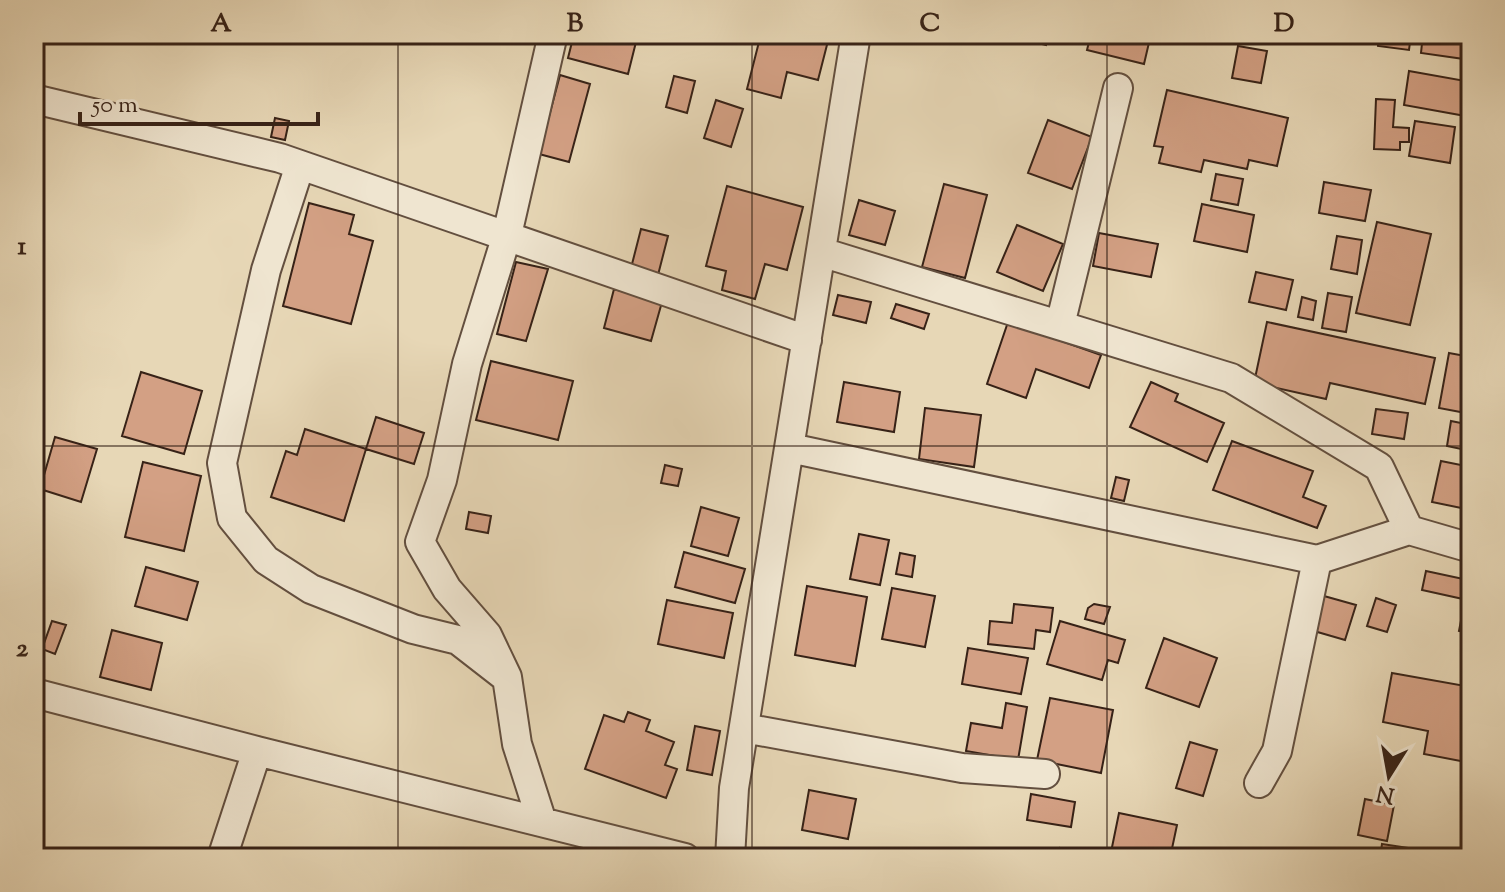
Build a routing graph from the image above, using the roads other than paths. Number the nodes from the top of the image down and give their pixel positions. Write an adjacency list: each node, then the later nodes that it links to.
1 (553, 34): 6 (street)
2 (856, 34): 7 (street)
3 (1118, 88): 8 (street)
4 (34, 99): 5 (street)
5 (300, 165): 6 (street); 14 (street)
6 (507, 235): 9 (street); 14 (street)
7 (821, 252): 8 (street); 9 (street)
8 (1060, 325): 11 (street)
9 (807, 340): 10 (street)
10 (790, 448): 13 (street); 16 (street)
11 (1409, 530): 12 (street); 13 (street)
12 (1471, 548)
13 (1317, 560): 19 (street)
14 (507, 677): 20 (street)
15 (34, 693): 17 (street)
16 (744, 728): 18 (street); 23 (street)
17 (257, 751): 20 (street); 21 (street)
18 (1045, 774)
19 (1259, 783)
20 (542, 822): 22 (street)
21 (222, 858)
22 (685, 858)
23 (730, 858)

